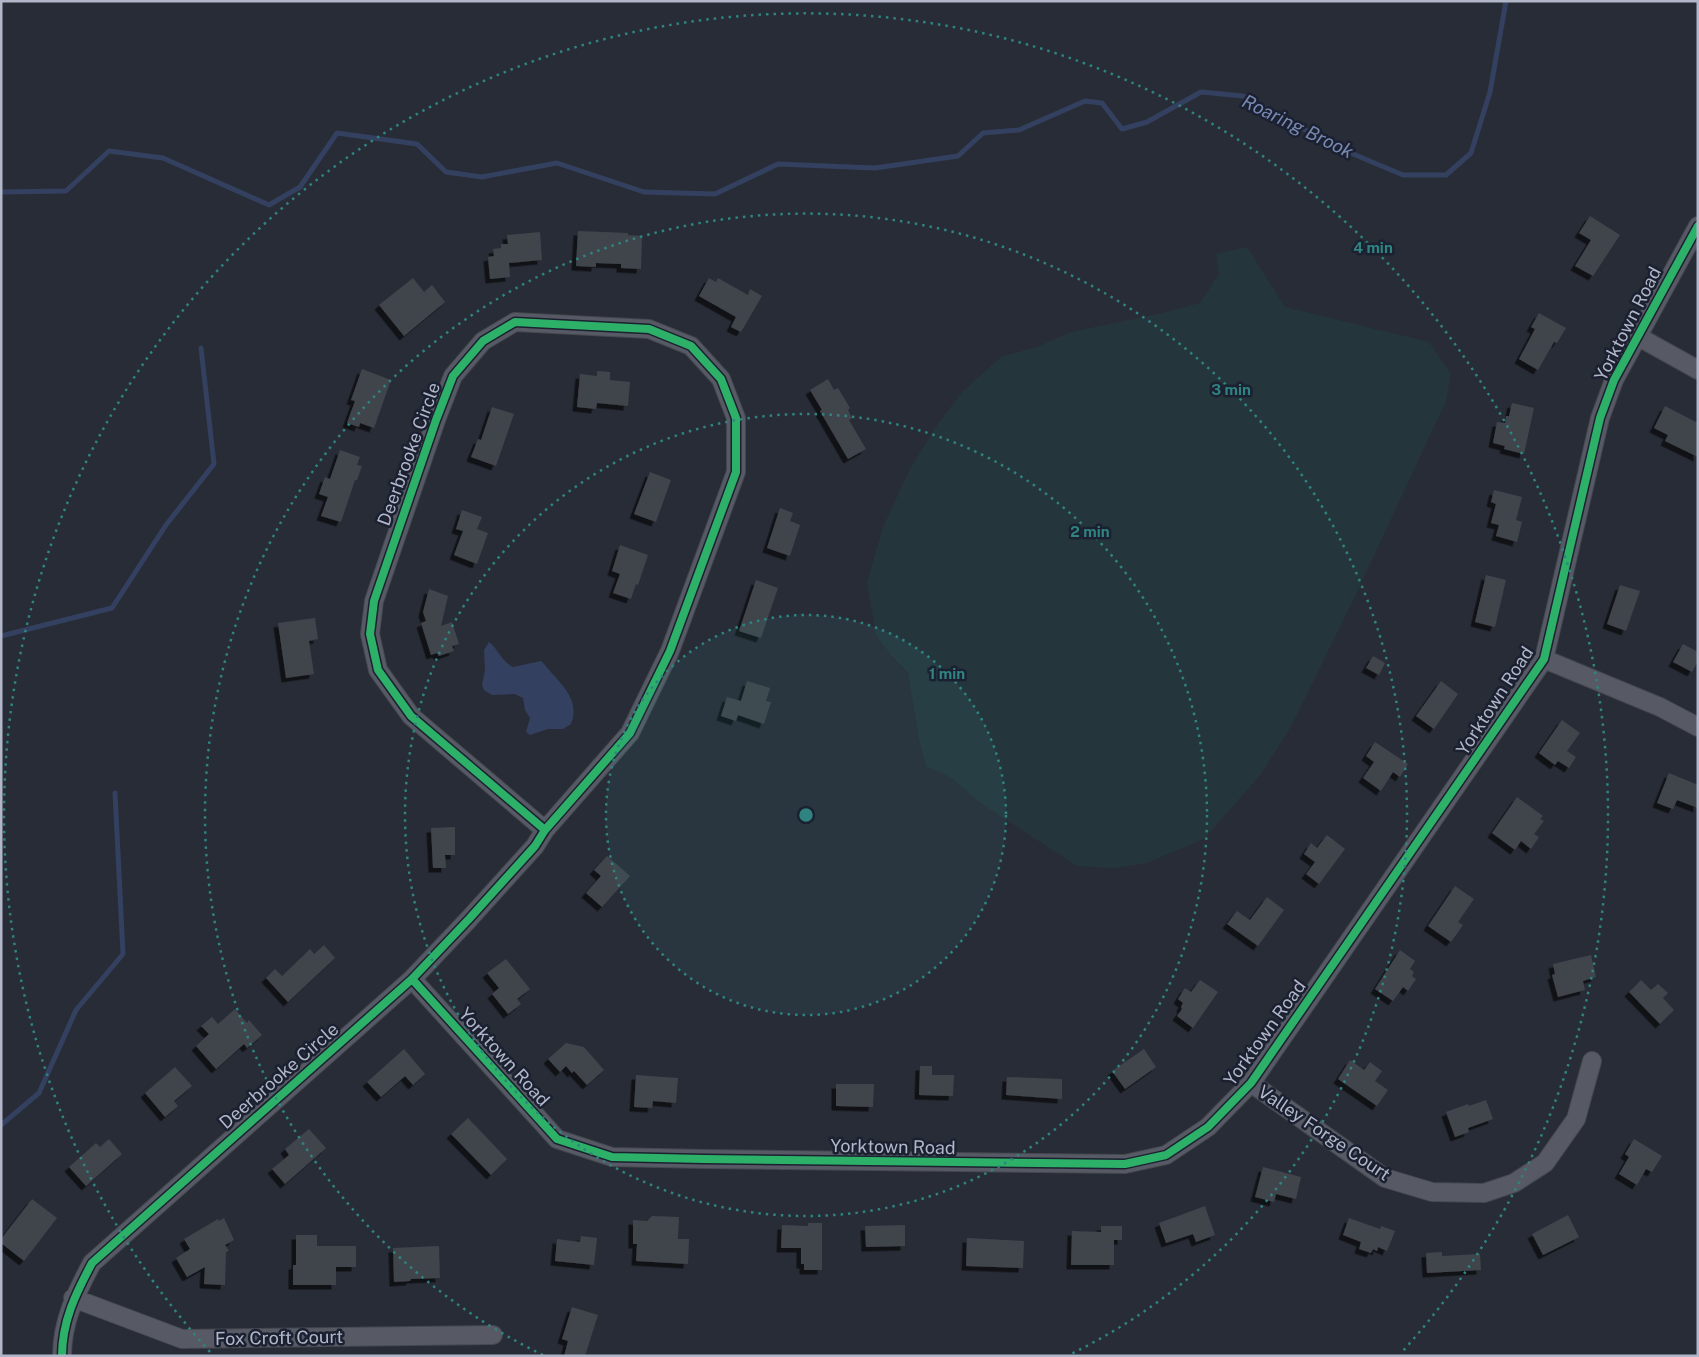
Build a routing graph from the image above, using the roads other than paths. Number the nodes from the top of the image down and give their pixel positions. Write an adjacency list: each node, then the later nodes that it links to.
1 (1698, 226): 2 (street, Yorktown Road)
2 (1637, 336): 3 (street); 4 (street, Yorktown Road)
3 (1698, 370)
4 (1544, 659): 5 (street); 9 (street, Yorktown Road)
5 (1698, 727)
6 (545, 830): 6 (street, Deerbrooke Circle); 7 (street, Deerbrooke Circle)
7 (412, 979): 9 (street, Yorktown Road); 10 (street, Deerbrooke Circle)
8 (1592, 1061): 9 (street, Valley Forge Court)
9 (1251, 1083)
10 (73, 1298): 11 (street, Fox Croft Court); 12 (street, Deerbrooke Circle)
11 (493, 1336)
12 (62, 1356)

